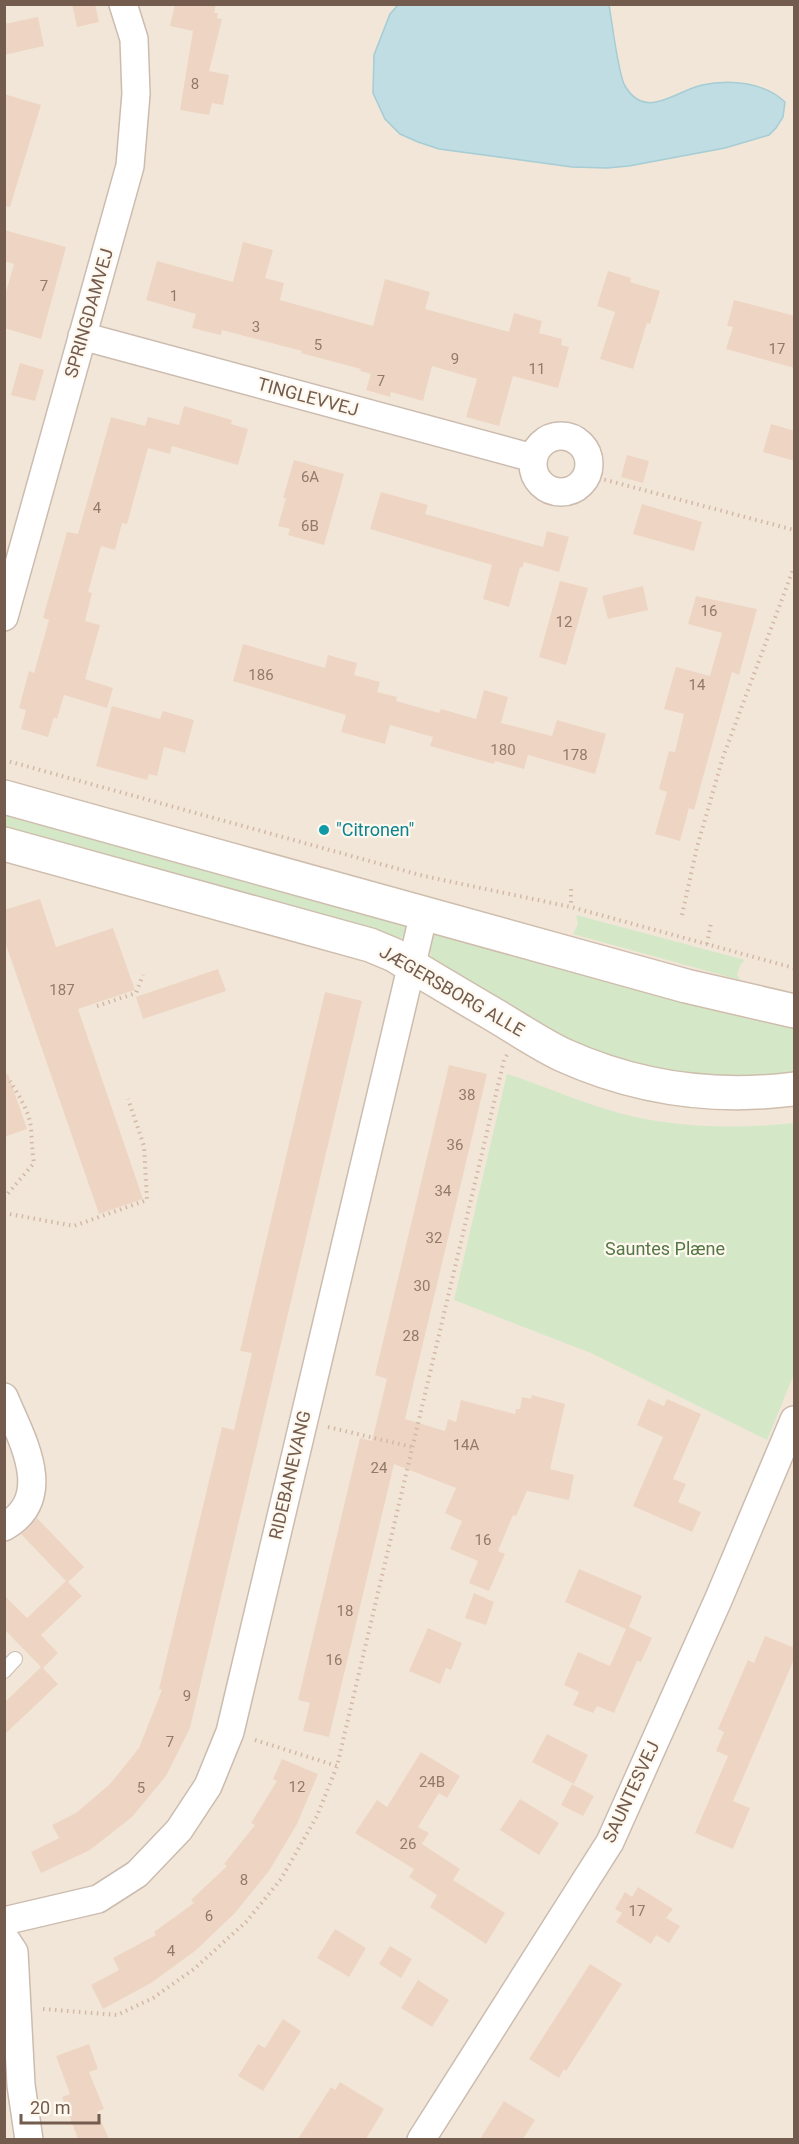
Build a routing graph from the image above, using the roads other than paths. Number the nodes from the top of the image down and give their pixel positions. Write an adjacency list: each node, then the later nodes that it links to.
1 (123, 4): 2 (street, SPRINGDAMVEJ)
2 (82, 336): 3 (street, TINGLEVVEJ); 4 (street, SPRINGDAMVEJ)
3 (533, 458): 3 (street)
4 (4, 617)
5 (4, 797): 7 (street)
6 (4, 844): 8 (street, JÆGERSBORG ALLE)
7 (424, 913): 8 (street, RIDEBANEVANG); 9 (street)
8 (410, 965): 10 (street, JÆGERSBORG ALLE); 16 (street, RIDEBANEVANG)
9 (795, 1011)
10 (795, 1089)
11 (4, 1397): 13 (street)
12 (795, 1420): 20 (street, SAUNTESVEJ)
13 (4, 1527)
14 (15, 1659): 15 (lane)
15 (4, 1671)
16 (4, 1921)
17 (4, 1936): 18 (street)
18 (12, 1989): 19 (street)
19 (29, 2139)
20 (422, 2139)

